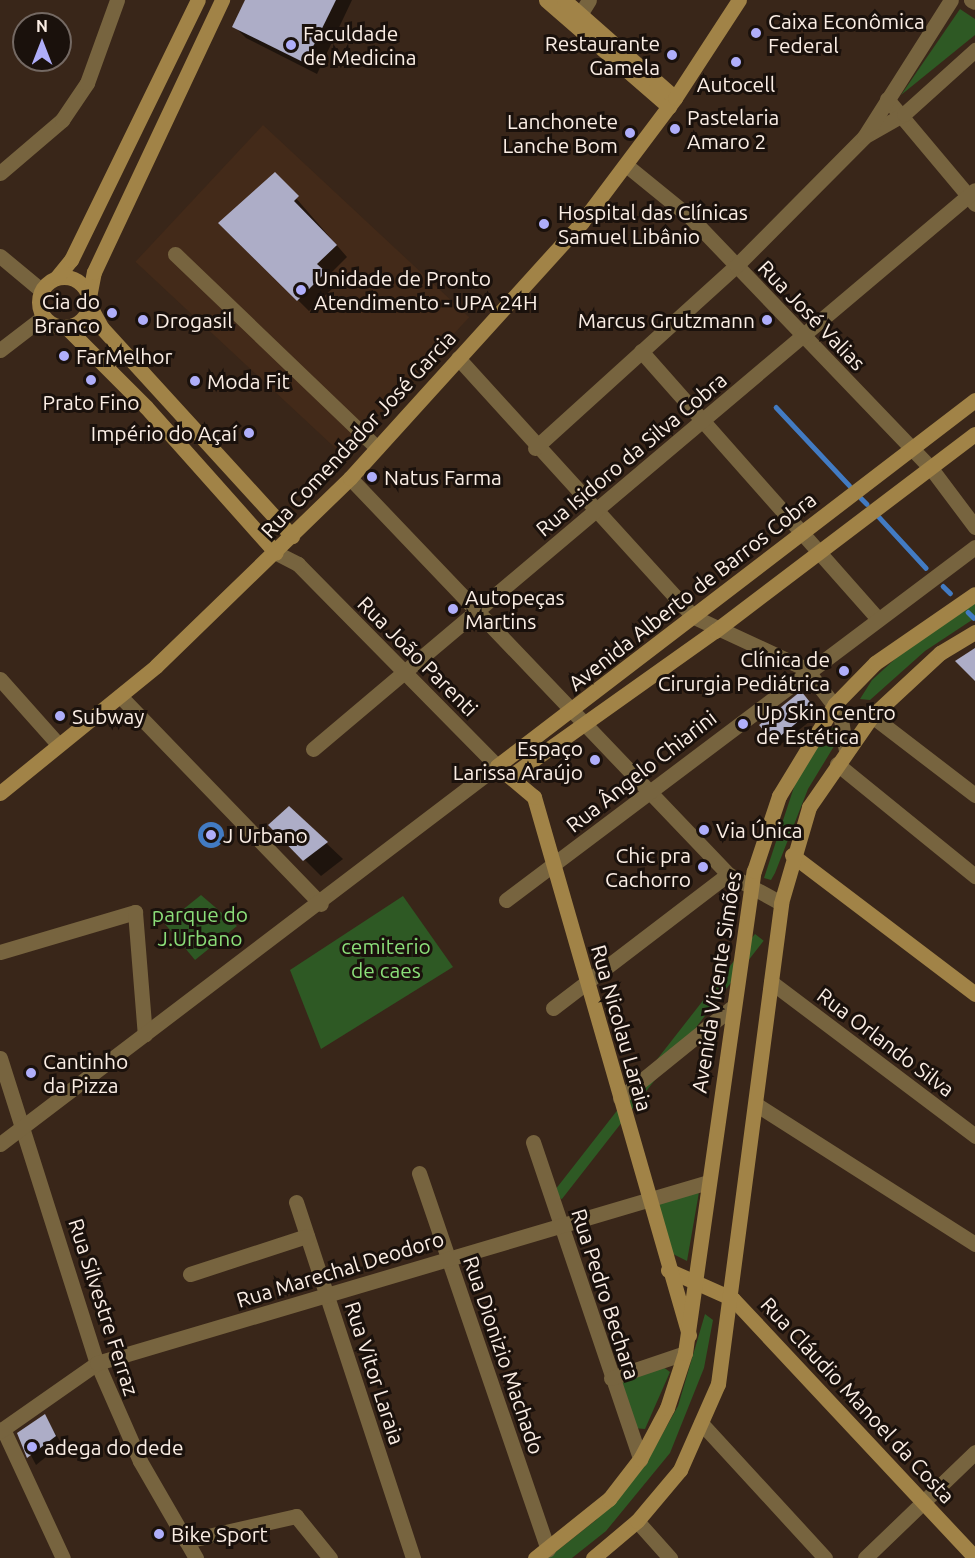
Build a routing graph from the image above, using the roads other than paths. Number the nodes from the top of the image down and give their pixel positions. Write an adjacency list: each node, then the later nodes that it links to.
1 (117, 0): 16 (street)
2 (198, 0): 21 (street)
3 (222, 0): 23 (street)
4 (546, 0): 9 (street)
5 (564, 0): 9 (street)
6 (589, 0): 9 (street)
7 (739, 0): 12 (street, Rua Comendador José Garcia)
8 (951, 0): 11 (street)
9 (577, 19): 12 (street)
10 (975, 50): 13 (street)
11 (887, 99): 13 (street); 14 (street)
12 (672, 102): 15 (street, Rua Comendador José Garcia)
13 (904, 114): 14 (street); 17 (street)
14 (864, 137): 20 (street)
15 (626, 165): 20 (street, Rua José Valias); 29 (street, Rua Comendador José Garcia)
16 (0, 173)
17 (973, 196): 26 (street, Rua Isidoro da Silva Cobra)
18 (175, 254): 33 (street)
19 (0, 256): 22 (street)
20 (736, 266): 26 (street, Rua José Valias); 28 (street)
21 (57, 277): 22 (street); 23 (street)
22 (41, 290): 24 (street)
23 (89, 301): 25 (street); 41 (street)
24 (43, 317): 25 (street); 27 (street)
25 (66, 327): 44 (street)
26 (803, 336): 31 (street, Rua Isidoro da Silva Cobra); 35 (street, Rua José Valias)
27 (0, 350)
28 (641, 351): 31 (street); 34 (street)
29 (458, 358): 33 (street, Rua Comendador José Garcia); 34 (street)
30 (975, 400): 35 (street, Avenida Alberto de Barros Cobra)
31 (702, 422): 38 (street, Rua Isidoro da Silva Cobra); 40 (street)
32 (975, 434): 36 (street, Avenida Alberto de Barros Cobra)
33 (376, 448): 37 (street, Rua Comendador José Garcia)
34 (535, 448): 38 (street)
35 (910, 448): 36 (street); 40 (street, Avenida Alberto de Barros Cobra)
36 (930, 467): 39 (street); 43 (street, Avenida Alberto de Barros Cobra)
37 (350, 478): 41 (street, Rua Comendador José Garcia); 47 (street)
38 (596, 513): 47 (street, Rua Isidoro da Silva Cobra); 48 (street)
39 (975, 527)
40 (803, 533): 43 (street); 48 (street, Avenida Alberto de Barros Cobra)
41 (292, 536): 44 (street, Rua Comendador José Garcia); 45 (street)
42 (975, 546): 49 (street, Rua Ângelo Chiarini)
43 (820, 550): 49 (street); 50 (street, Avenida Alberto de Barros Cobra)
44 (276, 553): 45 (street, Rua João Parenti); 55 (street, Rua Comendador José Garcia)
45 (298, 564): 53 (street, Rua João Parenti)
46 (975, 594): 56 (street, Avenida Vicente Simões)
47 (476, 613): 53 (street, Rua Isidoro da Silva Cobra); 57 (street)
48 (694, 617): 50 (street); 57 (street, Avenida Alberto de Barros Cobra)
49 (878, 619): 52 (street, Rua Ângelo Chiarini)
50 (715, 631): 52 (street); 59 (street, Avenida Alberto de Barros Cobra)
51 (975, 632): 58 (street)
52 (806, 669): 56 (street); 68 (street, Rua Ângelo Chiarini)
53 (401, 672): 61 (street, Rua Isidoro da Silva Cobra); 64 (street, Rua João Parenti)
54 (0, 679): 60 (street)
55 (120, 696): 60 (street, Rua Comendador José Garcia); 77 (street)
56 (835, 704): 62 (street); 74 (street, Avenida Vicente Simões)
57 (569, 712): 59 (street); 64 (street, Avenida Alberto de Barros Cobra)
58 (872, 717): 62 (street); 69 (street)
59 (584, 728): 65 (street, Avenida Alberto de Barros Cobra); 68 (street)
60 (57, 743): 67 (street, Rua Comendador José Garcia)
61 (313, 749)
62 (846, 749): 63 (street)
63 (837, 764): 70 (street); 73 (street)
64 (497, 766): 65 (street, Rua João Parenti); 66 (street)
65 (512, 775): 66 (street); 71 (street, Rua Nicolau Laraia)
66 (483, 781): 77 (street)
67 (0, 793)
68 (646, 793): 71 (street, Rua Ângelo Chiarini); 72 (street)
69 (975, 795)
70 (792, 855): 76 (street); 81 (street)
71 (554, 864): 75 (street, Rua Ângelo Chiarini); 79 (street, Rua Nicolau Laraia)
72 (728, 874): 74 (street); 79 (street)
73 (974, 874)
74 (751, 891): 76 (street); 83 (street, Avenida Vicente Simões)
75 (506, 900)
76 (781, 903): 80 (street)
77 (321, 904): 84 (street)
78 (0, 952): 84 (street)
79 (588, 982): 82 (street); 86 (street, Rua Nicolau Laraia)
80 (771, 982): 87 (street); 89 (street, Rua Orlando Silva)
81 (975, 994)
82 (553, 1008)
83 (731, 1008): 86 (street); 93 (street, Avenida Vicente Simões)
84 (145, 1035): 88 (street)
85 (0, 1058): 88 (street, Rua Silvestre Ferraz)
86 (620, 1098): 94 (street, Rua Nicolau Laraia)
87 (757, 1105): 98 (street); 104 (street)
88 (25, 1124): 91 (street); 107 (street, Rua Silvestre Ferraz)
89 (975, 1136)
90 (533, 1142): 96 (street, Rua Pedro Bechara)
91 (0, 1144)
92 (419, 1173): 99 (street, Rua Dionizio Machado)
93 (708, 1182): 94 (street, Rua Marechal Deodoro); 102 (street, Avenida Vicente Simões)
94 (648, 1200): 96 (street, Rua Marechal Deodoro); 100 (street, Rua Nicolau Laraia)
95 (296, 1202): 97 (street, Rua Vitor Laraia)
96 (561, 1226): 99 (street, Rua Marechal Deodoro); 108 (street, Rua Pedro Bechara)
97 (307, 1236): 101 (street); 103 (street, Rua Vitor Laraia)
98 (975, 1244)
99 (449, 1259): 103 (street, Rua Marechal Deodoro); 116 (street, Rua Dionizio Machado)
100 (668, 1270): 102 (street); 105 (street, Rua Nicolau Laraia)
101 (190, 1274)
102 (697, 1285): 104 (street); 105 (street, Avenida Vicente Simões)
103 (327, 1295): 107 (street, Rua Marechal Deodoro); 120 (street, Rua Vitor Laraia)
104 (733, 1299): 109 (street); 113 (street, Rua Cláudio Manoel da Costa)
105 (689, 1335): 106 (street, Avenida Vicente Simões)
106 (685, 1353): 108 (street); 112 (street, Avenida Vicente Simões)
107 (97, 1363): 110 (street, Rua Marechal Deodoro); 115 (street, Rua Silvestre Ferraz)
108 (611, 1378): 112 (street, Rua Pedro Bechara)
109 (701, 1423): 114 (street); 123 (street)
110 (2, 1430): 117 (street)
111 (975, 1452): 113 (street)
112 (640, 1459): 116 (street, Avenida Vicente Simões)
113 (925, 1500): 124 (street); 125 (street, Rua Cláudio Manoel da Costa)
114 (638, 1521): 121 (street); 122 (street)
115 (186, 1541): 118 (street, Rua Silvestre Ferraz); 119 (street)
116 (542, 1554)
117 (63, 1558)
118 (196, 1558)
119 (330, 1558)
120 (412, 1558)
121 (593, 1558)
122 (670, 1558)
123 (825, 1558)
124 (865, 1558)
125 (975, 1558)

